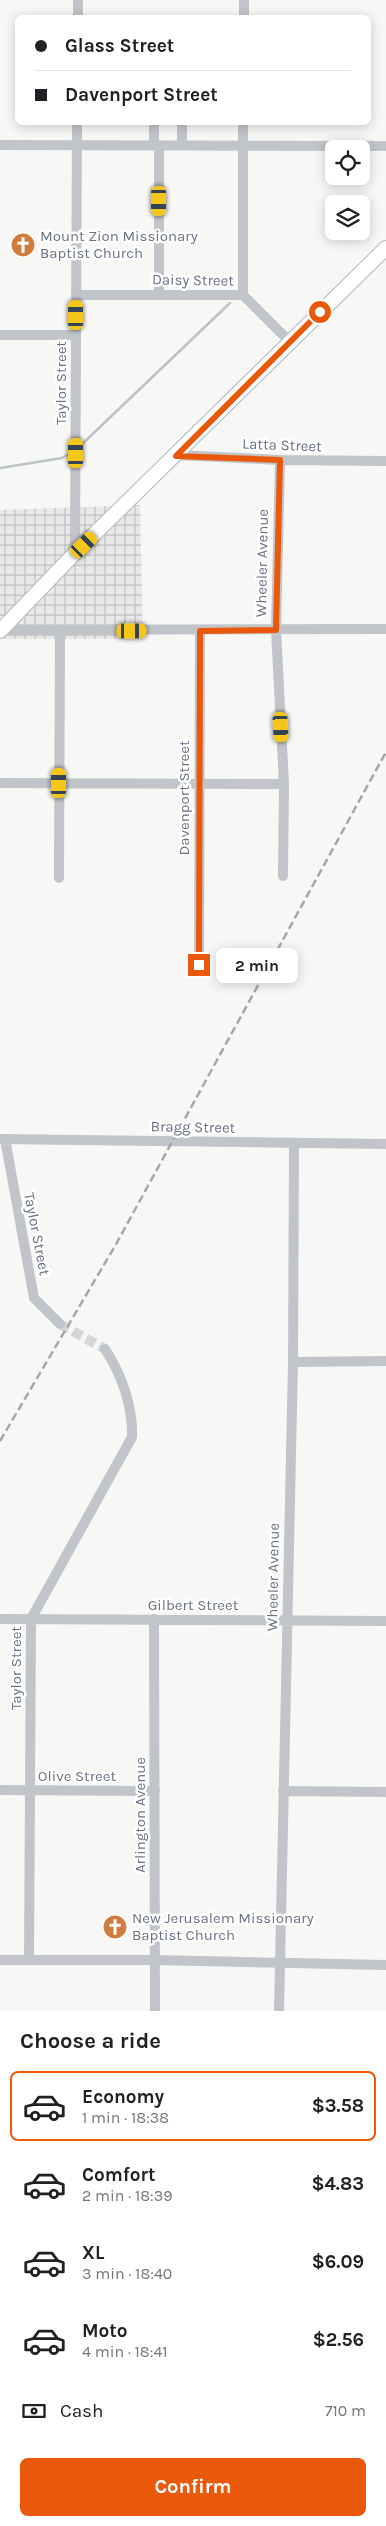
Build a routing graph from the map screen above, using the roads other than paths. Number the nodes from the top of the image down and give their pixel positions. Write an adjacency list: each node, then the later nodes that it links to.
1 (78, 0): 3 (street)
2 (244, 0): 4 (street)
3 (78, 15)
4 (244, 15)
5 (77, 125): 10 (street, Taylor Street)
6 (154, 125): 11 (street)
7 (182, 125): 12 (street)
8 (243, 125): 13 (street)
9 (0, 145): 10 (street)
10 (77, 145): 11 (street); 18 (street, Taylor Street)
11 (156, 145): 12 (street); 17 (street)
12 (182, 145): 13 (street)
13 (243, 145): 14 (street); 19 (street)
14 (386, 146)
15 (386, 248): 16 (main road)
16 (379, 261): 22 (main road)
17 (158, 294): 18 (street, Daisy Street); 19 (street, Daisy Street)
18 (76, 295): 21 (street, Taylor Street)
19 (242, 295): 22 (street, Daisy Street)
20 (0, 335): 21 (street)
21 (76, 335): 26 (street, Taylor Street)
22 (290, 342): 23 (main road)
23 (176, 456): 24 (street, Latta Street); 26 (main road)
24 (280, 460): 25 (street, Latta Street); 29 (street, Wheeler Avenue)
25 (386, 461)
26 (75, 553): 30 (main road)
27 (386, 629): 29 (street)
28 (60, 630): 30 (street); 31 (street); 33 (street)
29 (276, 630): 31 (street); 35 (street, Wheeler Avenue)
30 (0, 631)
31 (200, 631): 34 (street, Davenport Street)
32 (0, 783): 33 (street)
33 (59, 783): 34 (street); 37 (street)
34 (199, 783): 35 (street); 38 (street, Davenport Street)
35 (284, 784): 36 (street, Wheeler Avenue)
36 (283, 876)
37 (59, 878)
38 (199, 965)
39 (2, 1139): 40 (street, Bragg Street); 42 (street, Taylor Street)
40 (294, 1144): 41 (street, Bragg Street); 45 (street, Wheeler Avenue)
41 (386, 1144)
42 (60, 1324)
43 (105, 1349): 47 (street, Taylor Street)
44 (386, 1361): 45 (street)
45 (293, 1362): 49 (street, Wheeler Avenue)
46 (0, 1619): 47 (street, Gilbert Street)
47 (31, 1619): 48 (street, Gilbert Street); 52 (street, Taylor Street)
48 (154, 1619): 49 (street, Gilbert Street); 53 (street, Arlington Avenue)
49 (286, 1620): 50 (street, Gilbert Street); 54 (street, Wheeler Avenue)
50 (386, 1621)
51 (0, 1790): 52 (street, Olive Street)
52 (30, 1791): 53 (street, Olive Street); 57 (street, Taylor Street)
53 (155, 1791): 58 (street, Arlington Avenue)
54 (283, 1791): 55 (street); 59 (street, Wheeler Avenue)
55 (386, 1792)
56 (0, 1960): 57 (street)
57 (29, 1960): 58 (street)
58 (154, 1960): 59 (street); 61 (street, Arlington Avenue)
59 (280, 1963): 60 (street); 62 (street, Wheeler Avenue)
60 (386, 1965)
61 (155, 2011)
62 (279, 2011)

